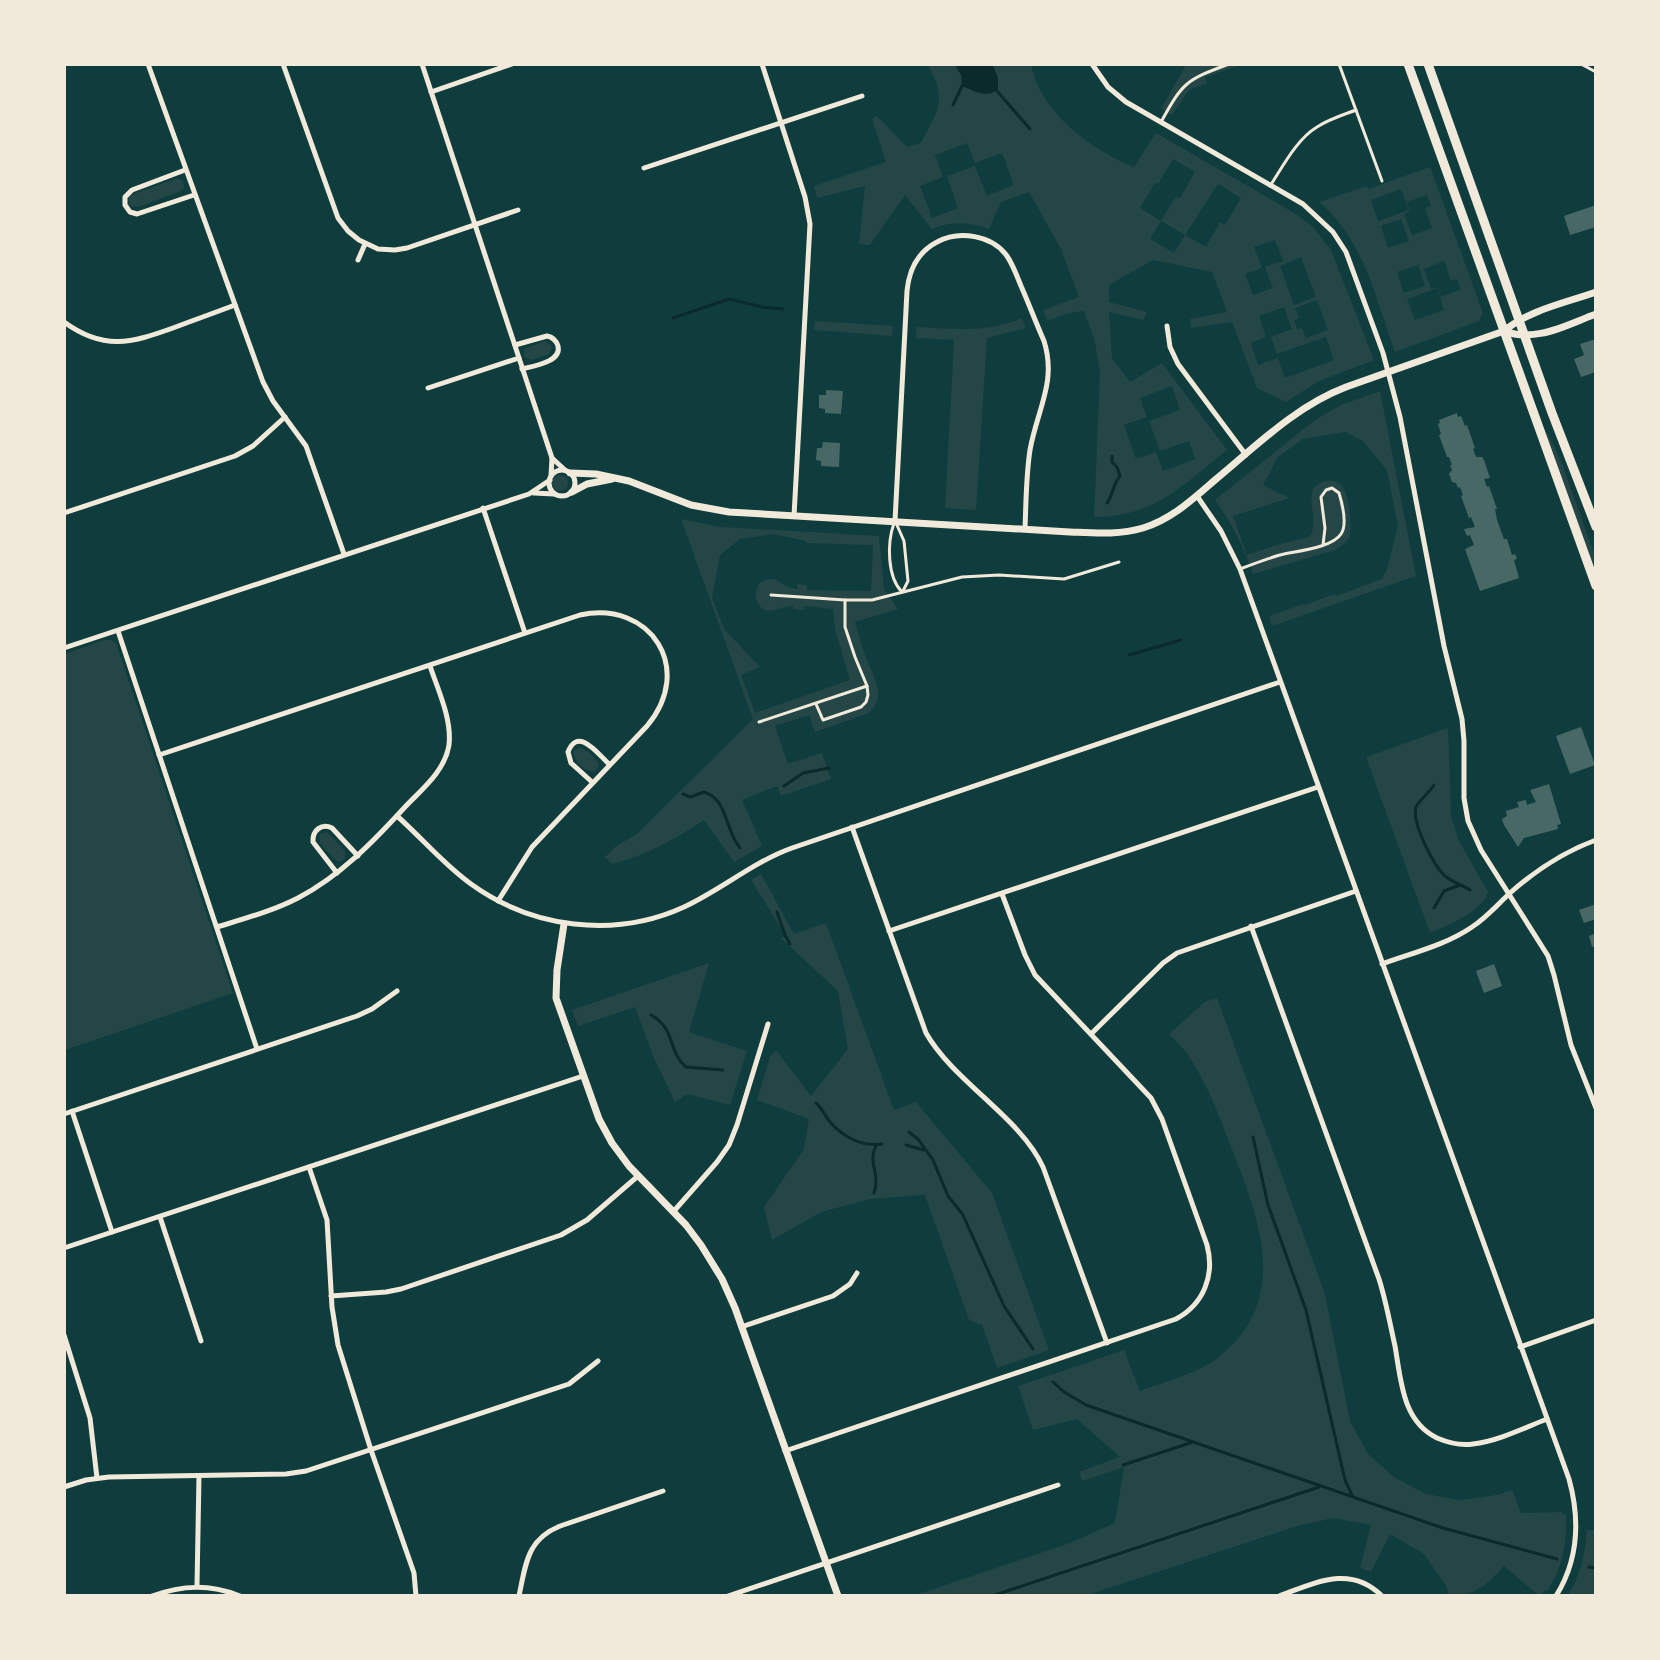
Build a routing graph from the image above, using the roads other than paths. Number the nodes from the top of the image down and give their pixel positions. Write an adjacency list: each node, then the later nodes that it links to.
1 (283, 64): 25 (street)
2 (422, 64): 13 (street)
3 (512, 64): 13 (street)
4 (762, 64): 17 (street)
5 (1092, 64): 16 (street)
6 (1229, 64): 16 (lane)
7 (1340, 64): 15 (lane)
8 (1408, 64): 33 (main road)
9 (1428, 64): 30 (main road)
10 (1581, 64): 12 (lane)
11 (150, 65): 19 (street)
12 (1596, 72)
13 (431, 92): 24 (street)
14 (862, 96): 17 (street)
15 (1356, 110): 20 (lane); 21 (lane)
16 (1161, 122): 21 (street)
17 (781, 123): 18 (street); 52 (street)
18 (644, 168)
19 (185, 170): 22 (street); 22 (street)
20 (1382, 181)
21 (1270, 186): 38 (street)
22 (194, 195): 28 (street)
23 (518, 210): 24 (street)
24 (475, 225): 25 (street); 35 (street)
25 (365, 244): 26 (street)
26 (358, 260)
27 (1596, 292): 30 (street)
28 (235, 306): 31 (street); 40 (street)
29 (1596, 314): 34 (street)
30 (1519, 321): 33 (street); 34 (main road)
31 (64, 322)
32 (1167, 326): 41 (street)
33 (1504, 331): 34 (street); 38 (street); 60 (main road)
34 (1525, 336): 54 (main road)
35 (514, 345): 36 (street); 37 (street)
36 (519, 358): 37 (street); 39 (street)
37 (522, 369): 42 (street)
38 (1388, 372): 41 (street); 83 (street)
39 (428, 388)
40 (285, 417): 51 (street); 57 (street)
41 (1246, 455): 49 (street)
42 (552, 458): 43 (street); 44 (street)
43 (568, 472): 44 (street); 45 (street); 46 (street)
44 (550, 478): 47 (street); 48 (street)
45 (617, 478): 46 (street); 52 (street)
46 (572, 492): 48 (street)
47 (529, 494): 48 (street); 50 (street)
48 (556, 495)
49 (1197, 495): 55 (street); 59 (street)
50 (483, 508): 57 (street); 65 (street)
51 (64, 513)
52 (794, 516): 53 (street)
53 (895, 521): 55 (street); 55 (street); 61 (lane); 61 (lane)
54 (1595, 522)
55 (1025, 529)
56 (1323, 544): 56 (lane); 59 (lane)
57 (344, 554): 64 (street)
58 (1119, 562): 61 (lane)
59 (1240, 569): 68 (street)
60 (1596, 586)
61 (902, 592): 63 (lane)
62 (771, 594): 63 (lane)
63 (844, 600): 69 (lane)
64 (118, 631): 66 (street); 72 (street)
65 (525, 633): 67 (street); 73 (street)
66 (64, 648)
67 (430, 666): 72 (street); 76 (street)
68 (1280, 682): 75 (street); 77 (street)
69 (867, 686): 70 (lane); 70 (lane)
70 (816, 704): 71 (lane)
71 (759, 722)
72 (159, 755): 87 (street)
73 (609, 764): 74 (street); 74 (street)
74 (592, 782): 84 (street)
75 (1318, 787): 81 (street); 82 (street)
76 (397, 816): 79 (street); 84 (street)
77 (852, 827): 85 (street); 88 (street)
78 (1596, 840): 83 (street)
79 (358, 856): 80 (street); 80 (street)
80 (337, 873): 87 (street)
81 (1356, 891): 86 (street); 89 (street)
82 (1002, 894): 88 (street); 92 (street)
83 (1508, 895): 89 (street); 95 (street)
84 (498, 900): 85 (street)
85 (564, 924): 94 (street)
86 (1251, 926): 92 (street); 113 (street)
87 (217, 927): 93 (street)
88 (890, 931): 110 (street)
89 (1382, 964): 111 (street)
90 (397, 991): 93 (street)
91 (768, 1024): 100 (street)
92 (1091, 1034): 110 (street)
93 (257, 1049): 96 (street)
94 (583, 1076): 98 (street); 99 (street)
95 (1596, 1108)
96 (72, 1111): 97 (street); 102 (street)
97 (64, 1114)
98 (309, 1167): 101 (street); 105 (street)
99 (638, 1176): 100 (street); 105 (street)
100 (674, 1211): 107 (street)
101 (160, 1217): 102 (street); 109 (street)
102 (112, 1232): 103 (street)
103 (64, 1248)
104 (857, 1273): 107 (street)
105 (331, 1296): 114 (street)
106 (1596, 1320): 111 (street)
107 (741, 1327): 115 (street)
108 (64, 1335): 117 (street)
109 (201, 1341)
110 (1107, 1343): 115 (street)
111 (1520, 1347): 113 (street)
112 (598, 1361): 114 (street)
113 (1547, 1419): 131 (street)
114 (371, 1450): 116 (street); 125 (street)
115 (785, 1451): 121 (street)
116 (199, 1476): 117 (street); 122 (street)
117 (97, 1478): 119 (street)
118 (1058, 1485): 121 (street)
119 (64, 1487)
120 (663, 1491): 126 (street)
121 (825, 1563): 127 (street); 128 (street)
122 (197, 1586): 123 (street); 124 (street)
123 (152, 1596)
124 (240, 1596)
125 (416, 1596)
126 (519, 1596)
127 (728, 1596)
128 (838, 1596)
129 (1278, 1596): 130 (street)
130 (1382, 1596)
131 (1556, 1596)

